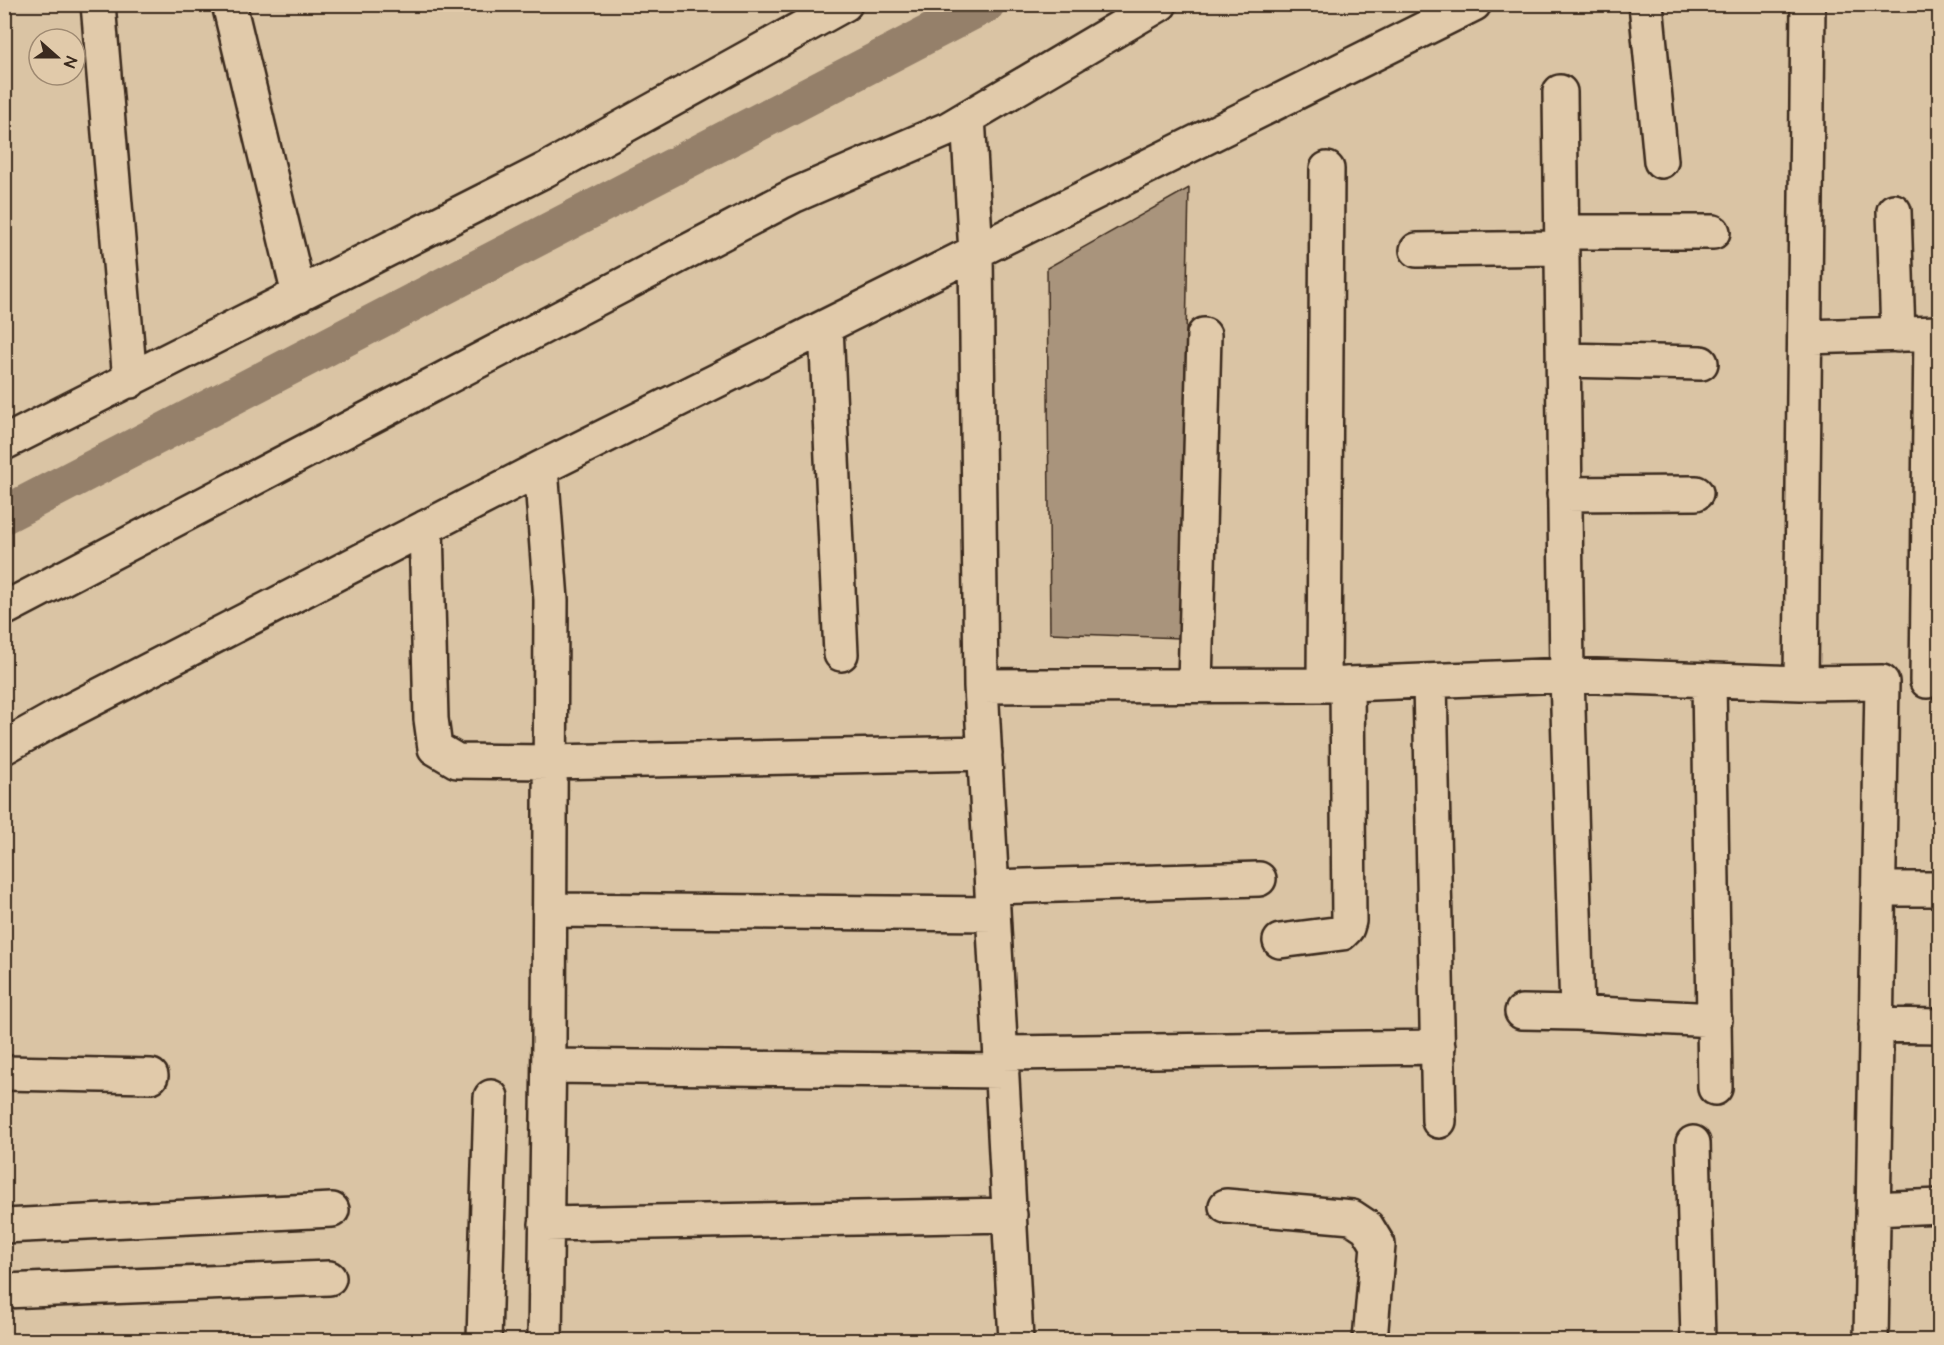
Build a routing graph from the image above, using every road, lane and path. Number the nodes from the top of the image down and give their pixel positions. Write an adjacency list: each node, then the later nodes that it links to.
1 (98, 4): 25 (street)
2 (229, 4): 17 (street)
3 (845, 4): 17 (street)
4 (1160, 4): 9 (street)
5 (1474, 4): 16 (street)
6 (1646, 4): 10 (street)
7 (1808, 4): 22 (street)
8 (1560, 93): 14 (street)
9 (968, 117): 16 (street); 31 (street)
10 (1661, 161)
11 (1327, 169): 39 (street)
12 (1894, 211): 21 (street)
13 (1713, 232): 14 (street)
14 (1562, 240): 15 (street); 23 (street)
15 (1417, 250)
16 (976, 253): 18 (street); 41 (street)
17 (299, 295): 25 (street)
18 (826, 327): 27 (street); 32 (street)
19 (1935, 334): 21 (street); 35 (street)
20 (1204, 335): 40 (street)
21 (1899, 335): 22 (street)
22 (1805, 337): 38 (street)
23 (1563, 360): 24 (street); 29 (street)
24 (1701, 363)
25 (130, 381): 26 (street)
26 (4, 443)
27 (541, 468): 30 (street); 44 (street)
28 (1696, 493): 29 (street)
29 (1564, 494): 33 (street)
30 (426, 527): 42 (street); 44 (street)
31 (4, 609)
32 (841, 654)
33 (1567, 675): 34 (street); 36 (street); 52 (street)
34 (1709, 680): 38 (street); 53 (street)
35 (1933, 680): 37 (street)
36 (1430, 682): 39 (street); 56 (street)
37 (1882, 682): 38 (street); 46 (street)
38 (1801, 683)
39 (1336, 684): 40 (street); 50 (street)
40 (1195, 685): 41 (street)
41 (981, 686): 43 (street)
42 (4, 747)
43 (985, 753): 44 (street); 48 (street)
44 (550, 762): 49 (street)
45 (1259, 879): 48 (street)
46 (1878, 889): 47 (street); 54 (street)
47 (1940, 889)
48 (993, 900): 49 (street); 57 (street)
49 (550, 910): 58 (street)
50 (1281, 942)
51 (1522, 1012): 52 (street)
52 (1576, 1013): 53 (street)
53 (1714, 1020): 61 (street)
54 (1876, 1025): 55 (street); 67 (street)
55 (1940, 1026)
56 (1438, 1047): 57 (street); 63 (street)
57 (1001, 1062): 58 (street); 69 (street)
58 (549, 1066): 70 (street)
59 (4, 1073): 60 (street)
60 (151, 1076)
61 (1716, 1088)
62 (491, 1097): 74 (street)
63 (1439, 1121)
64 (1693, 1143): 78 (street)
65 (1226, 1206): 77 (street)
66 (1940, 1206): 67 (street)
67 (1873, 1209): 79 (street)
68 (332, 1210): 71 (street)
69 (1010, 1215): 70 (street); 76 (street)
70 (546, 1224): 75 (street)
71 (4, 1226)
72 (329, 1278): 73 (street)
73 (4, 1291)
74 (484, 1341)
75 (544, 1341)
76 (1016, 1341)
77 (1370, 1341)
78 (1698, 1341)
79 (1871, 1341)

